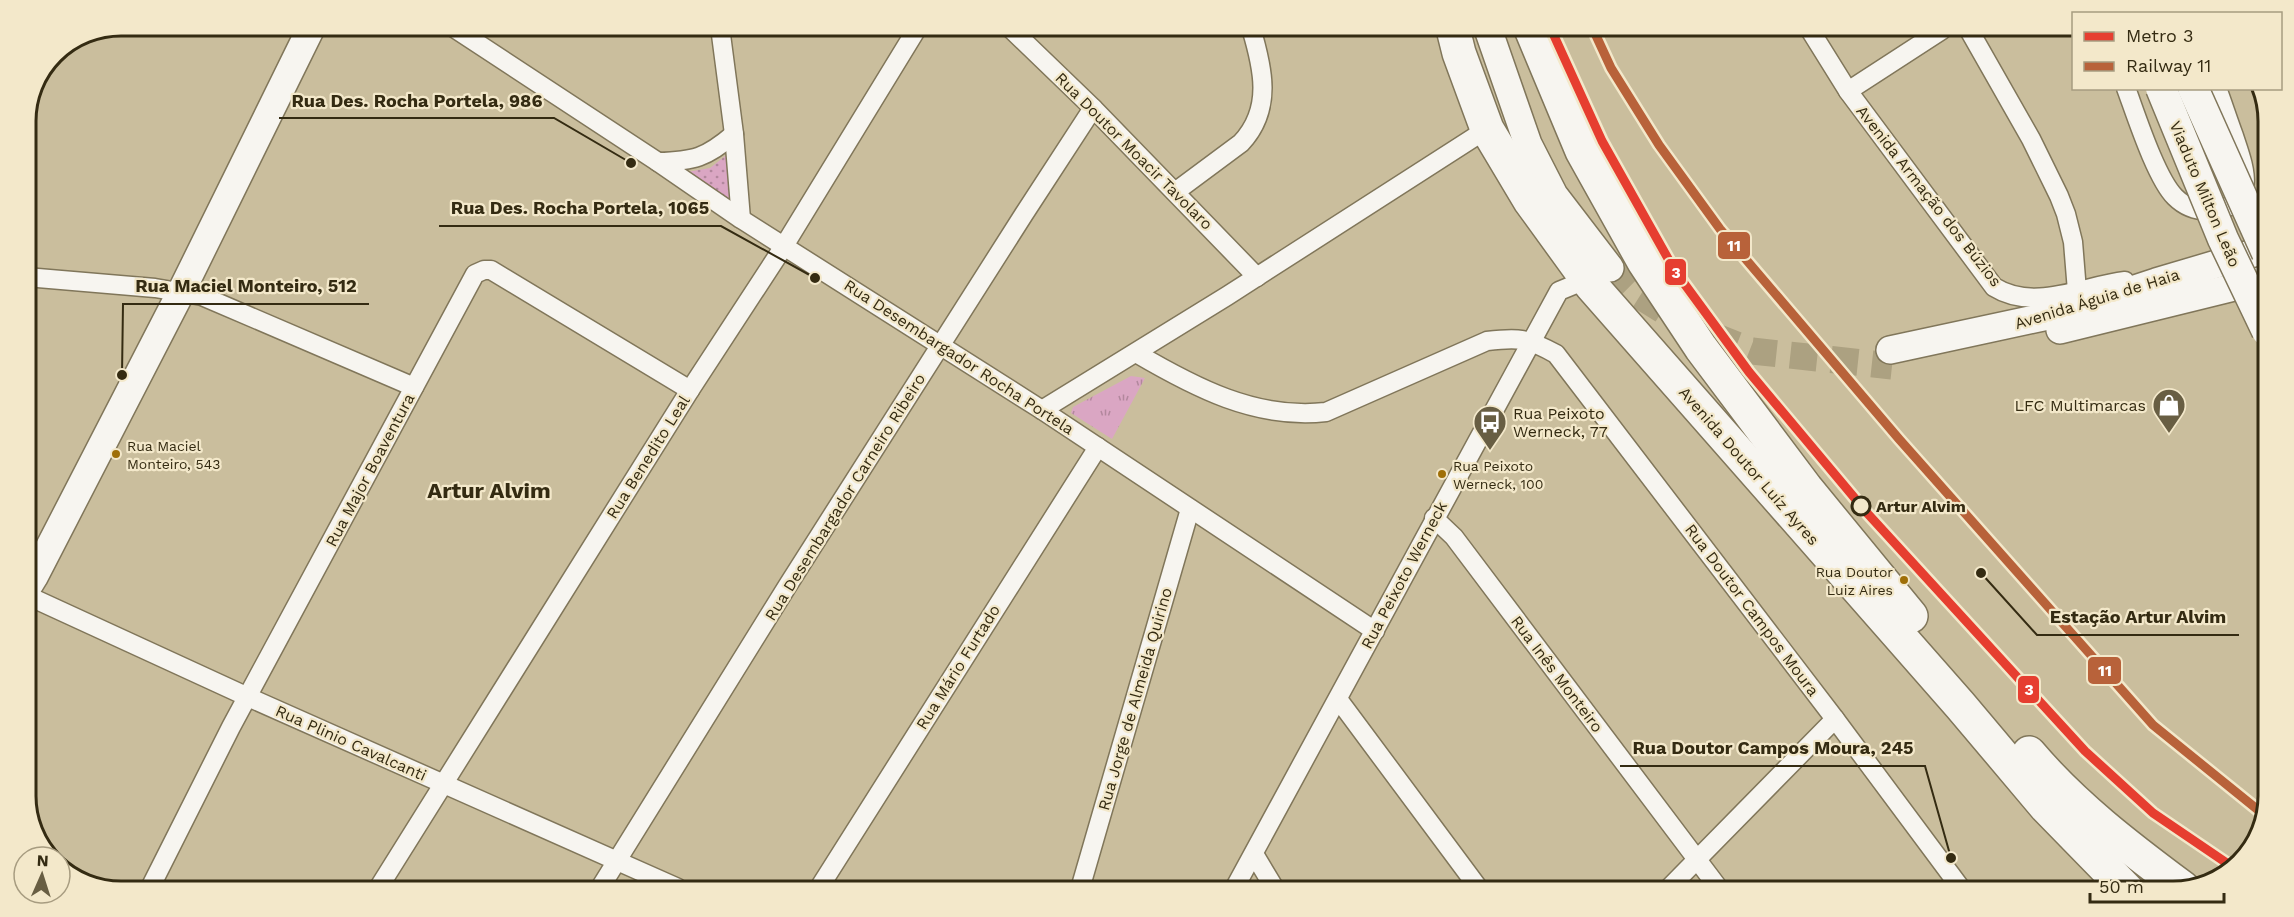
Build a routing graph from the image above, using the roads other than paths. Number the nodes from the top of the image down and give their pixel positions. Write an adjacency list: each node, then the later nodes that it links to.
1 (307, 36): 33 (main road)
2 (465, 36): 22 (street, Rua Desembargador Rocha Portela)
3 (721, 36): 21 (street)
4 (912, 36): 26 (street, Rua Benedito Leal)
5 (1018, 36): 19 (street, Rua Doutor Moacir Tavolaro)
6 (1253, 36): 23 (street)
7 (1455, 36): 20 (highway, Avenida Doutor Luíz Ayres)
8 (1490, 36): 28 (main road)
9 (1504, 36): 28 (main road)
10 (1534, 36): 68 (highway, Avenida Doutor Luíz Ayres)
11 (1814, 36): 18 (street, Avenida Armação dos Búzios)
12 (1933, 36): 18 (street)
13 (1972, 36): 34 (street)
14 (2127, 90): 17 (street)
15 (2162, 90): 35 (main road, Viaduto Milton Leão, bridge)
16 (2194, 90): 25 (main road, Viaduto Milton Leão, bridge)
17 (2218, 90)
18 (1848, 92): 34 (street, Avenida Armação dos Búzios)
19 (1093, 108): 23 (street, Rua Doutor Moacir Tavolaro); 37 (street, Rua Desembargador Carneiro Ribeiro)
20 (1487, 129): 28 (highway, Avenida Doutor Luíz Ayres); 29 (street)
21 (734, 134): 22 (street); 24 (street)
22 (658, 162): 24 (street, Rua Desembargador Rocha Portela)
23 (1174, 192): 29 (street, Rua Doutor Moacir Tavolaro)
24 (741, 219): 26 (street, Rua Desembargador Rocha Portela)
25 (2258, 231)
26 (784, 246): 37 (street, Rua Desembargador Rocha Portela); 40 (street, Rua Benedito Leal)
27 (2258, 254): 32 (main road, Avenida Águia de Haia)
28 (1607, 270): 36 (street, Rua Peixoto Werneck); 67 (highway, Avenida Doutor Luíz Ayres)
29 (1257, 276): 38 (street)
30 (36, 278): 33 (street)
31 (2258, 281): 32 (main road, Avenida Águia de Haia)
32 (2156, 282): 34 (street, Avenida Armação dos Búzios)
33 (180, 291): 39 (street); 45 (main road)
34 (2077, 291)
35 (2258, 312)
36 (1531, 340): 38 (street); 44 (street, Rua Peixoto Werneck); 50 (street, Rua Doutor Campos Moura)
37 (942, 345): 41 (street, Rua Desembargador Rocha Portela); 54 (street, Rua Desembargador Carneiro Ribeiro)
38 (1136, 353): 41 (street)
39 (414, 387): 40 (street, Rua Major Boaventura); 48 (street, Rua Major Boaventura)
40 (690, 390): 51 (street, Rua Benedito Leal)
41 (1042, 410): 42 (street, Rua Desembargador Rocha Portela)
42 (1098, 447): 43 (street, Rua Desembargador Rocha Portela); 59 (street, Rua Mário Furtado)
43 (1190, 509): 47 (street, Rua Desembargador Rocha Portela); 60 (street, Rua Jorge de Almeida Quirino)
44 (1434, 518): 47 (street, Rua Peixoto Werneck); 53 (street, Rua Inês Monteiro)
45 (36, 573)
46 (36, 600): 48 (street, Rua Plinio Cavalcanti)
47 (1375, 632): 49 (street, Rua Peixoto Werneck)
48 (248, 697): 51 (street, Rua Plinio Cavalcanti); 55 (street, Rua Major Boaventura)
49 (1338, 699): 52 (street, Rua Peixoto Werneck); 63 (street)
50 (1835, 719): 53 (street); 66 (street, Rua Doutor Campos Moura)
51 (442, 784): 54 (street, Rua Plinio Cavalcanti); 56 (street, Rua Benedito Leal)
52 (1254, 854): 61 (street, Rua Peixoto Werneck); 62 (street)
53 (1696, 860): 64 (street); 65 (street, Rua Inês Monteiro)
54 (617, 861): 57 (street, Rua Desembargador Carneiro Ribeiro); 58 (street, Rua Plinio Cavalcanti)
55 (154, 881)
56 (383, 881)
57 (604, 881)
58 (662, 881)
59 (823, 881)
60 (1082, 881)
61 (1239, 881)
62 (1270, 881)
63 (1473, 881)
64 (1675, 881)
65 (1713, 881)
66 (1956, 881)
67 (2118, 881)
68 (2174, 881)

